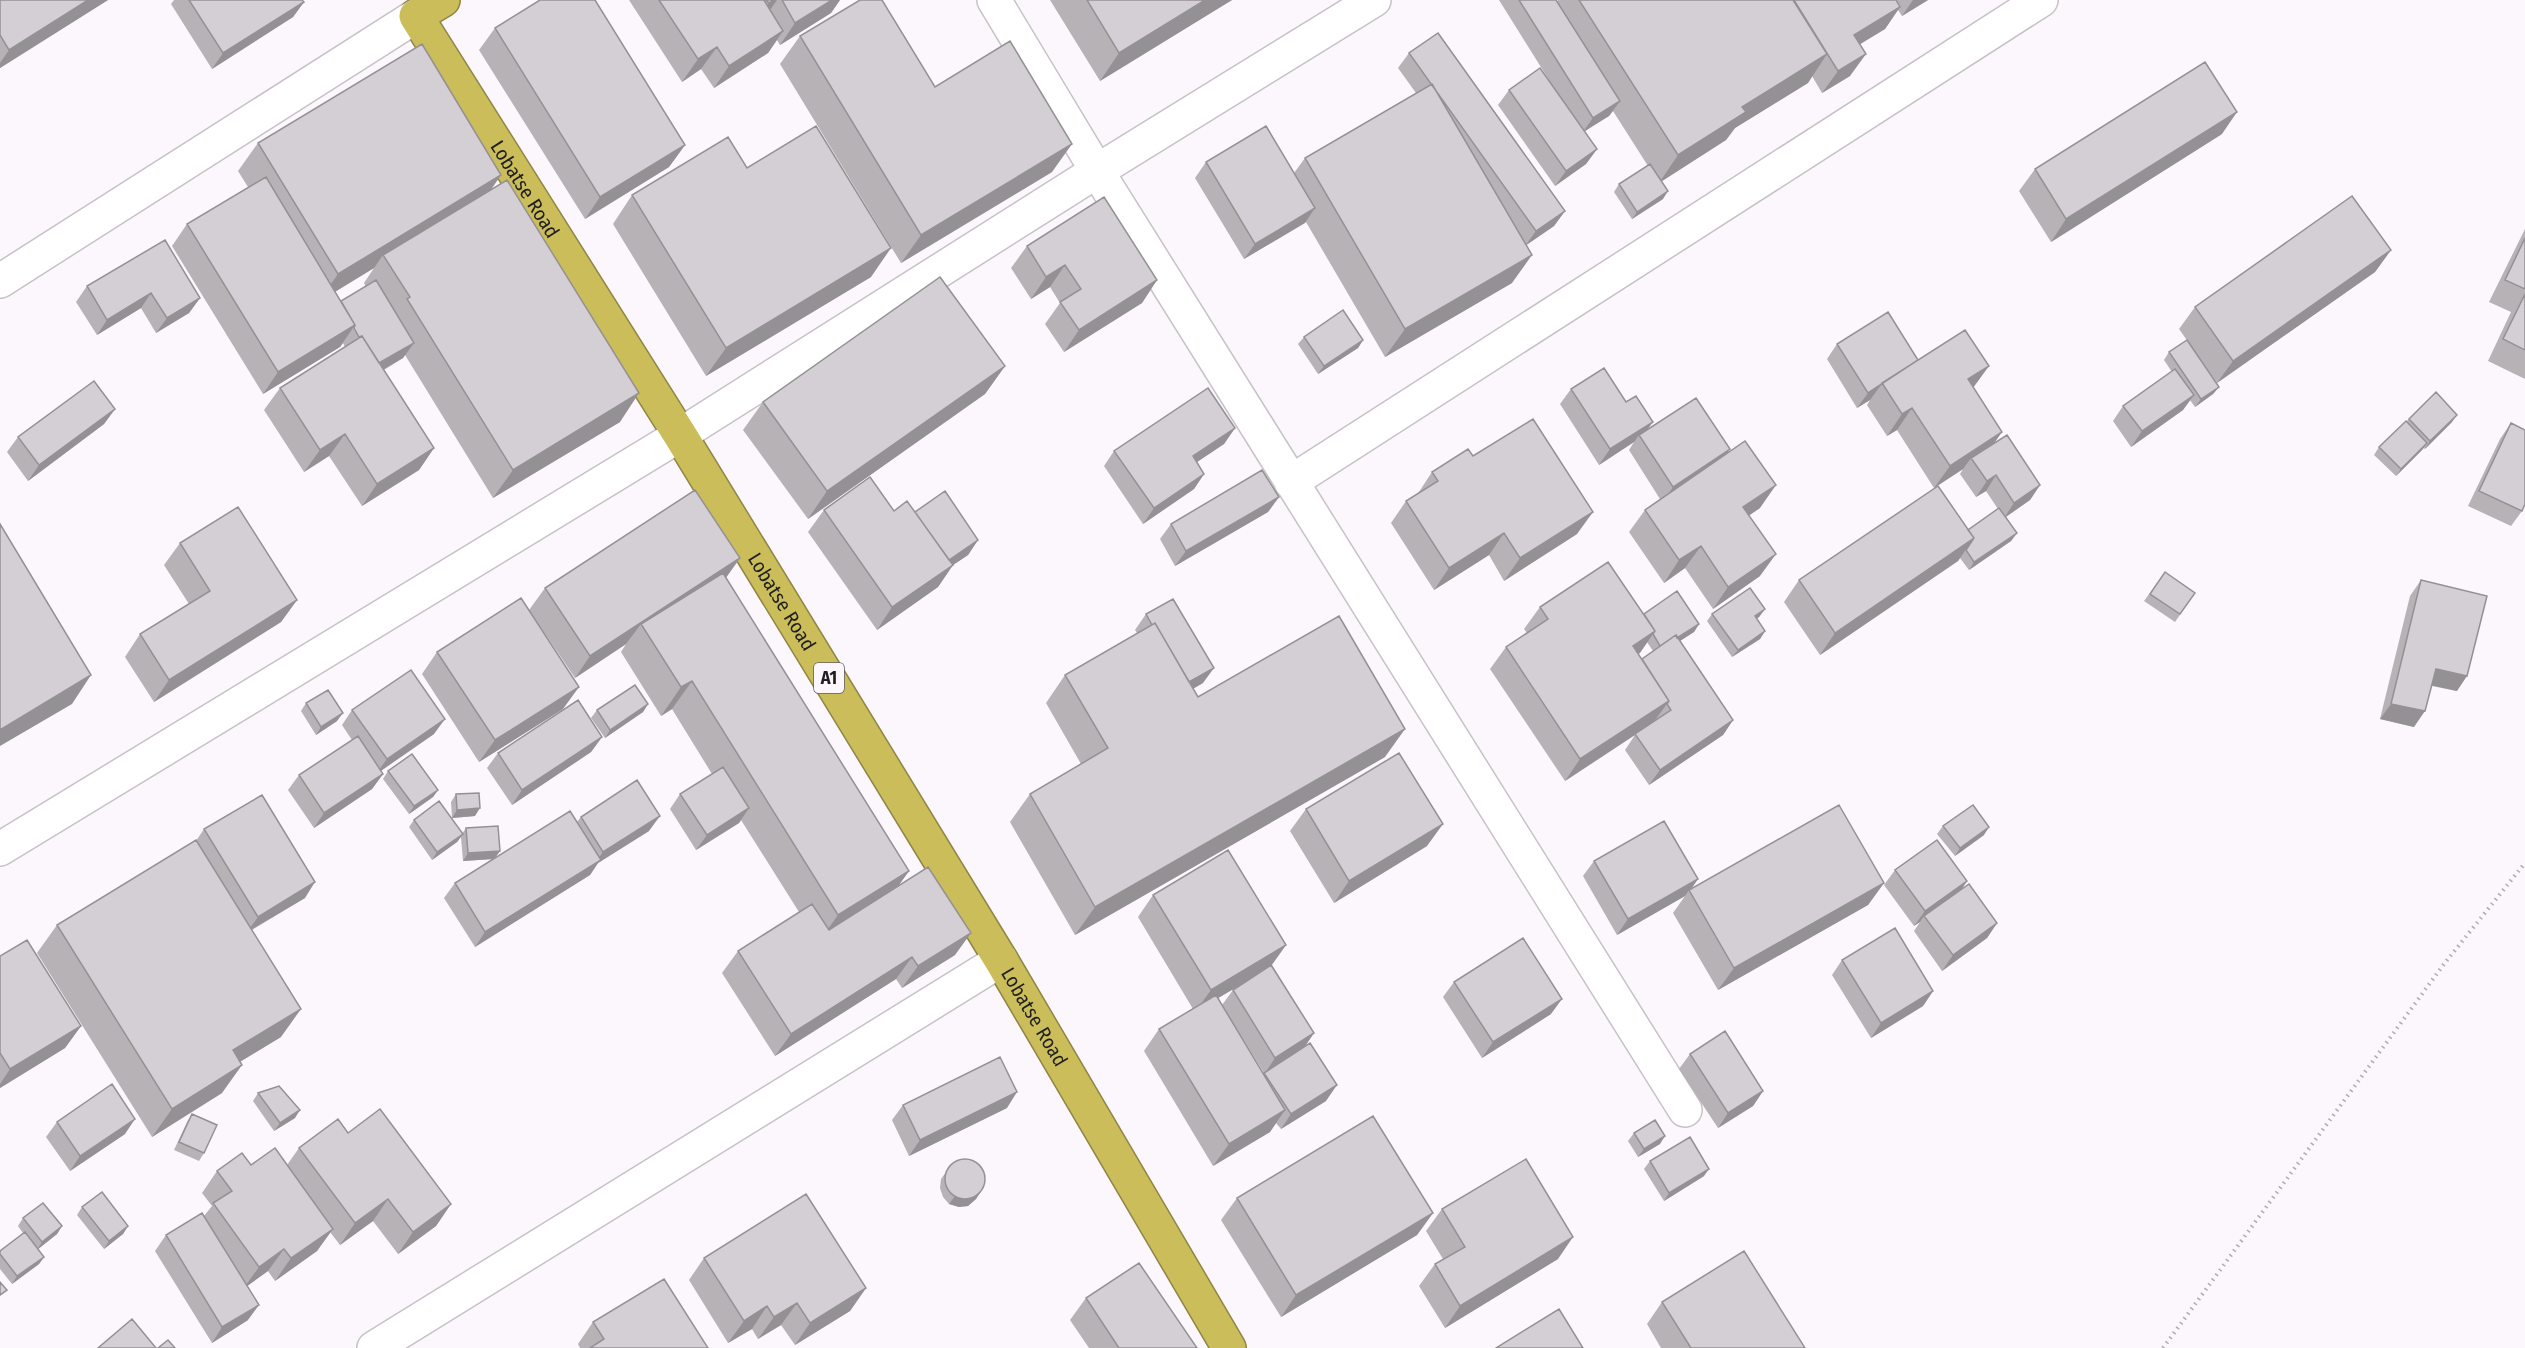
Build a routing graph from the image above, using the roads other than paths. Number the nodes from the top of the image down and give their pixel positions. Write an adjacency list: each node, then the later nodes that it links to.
1 (994, 0): 5 (street)
2 (1374, 0): 5 (street)
3 (2041, 0): 8 (street)
4 (430, 8): 6 (street); 7 (highway, Lobatse Road / A1)
5 (1097, 171): 7 (street); 8 (street)
6 (0, 281)
7 (680, 435): 9 (street); 10 (highway, Lobatse Road / A1)
8 (1291, 482): 11 (street)
9 (0, 849)
10 (1001, 960): 12 (street); 13 (highway, Lobatse Road / A1)
11 (1685, 1110)
12 (374, 1348)
13 (1229, 1348)

